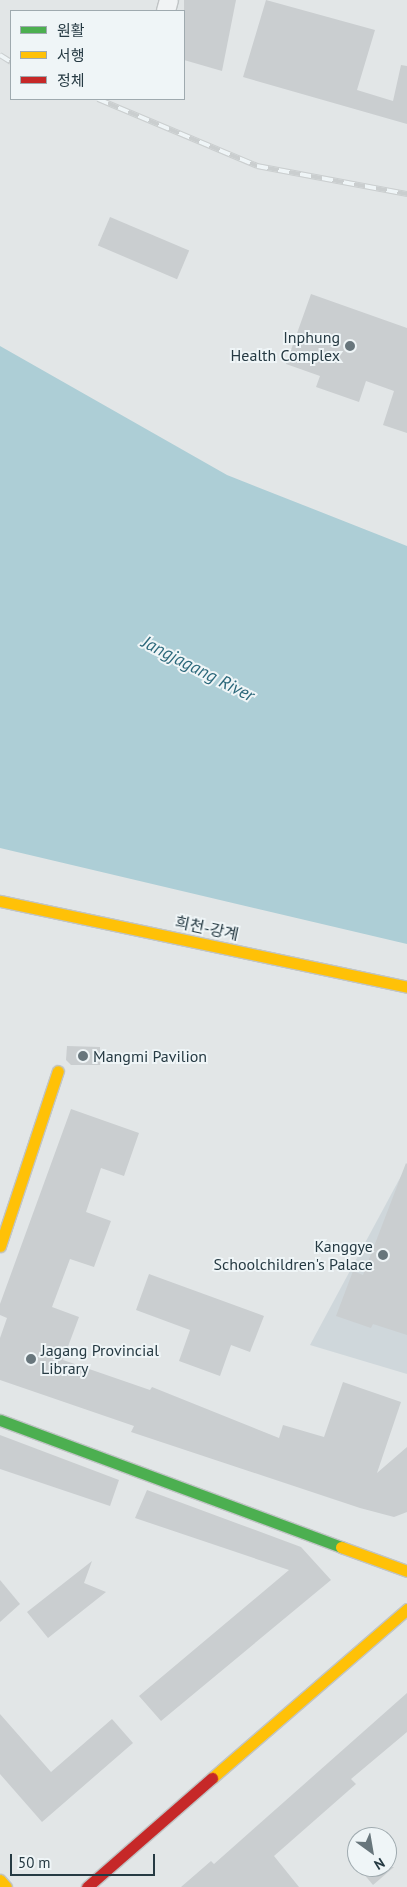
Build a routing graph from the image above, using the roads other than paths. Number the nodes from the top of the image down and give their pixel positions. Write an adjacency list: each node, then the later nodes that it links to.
1 (0, 901): 2 (main road, 희천-강계)
2 (407, 987)
3 (58, 1071): 4 (main road)
4 (0, 1246)
5 (0, 1420): 6 (main road)
6 (407, 1571)
7 (407, 1609): 10 (main road)
8 (0, 1880): 9 (main road)
9 (6, 1887)
10 (87, 1887)

